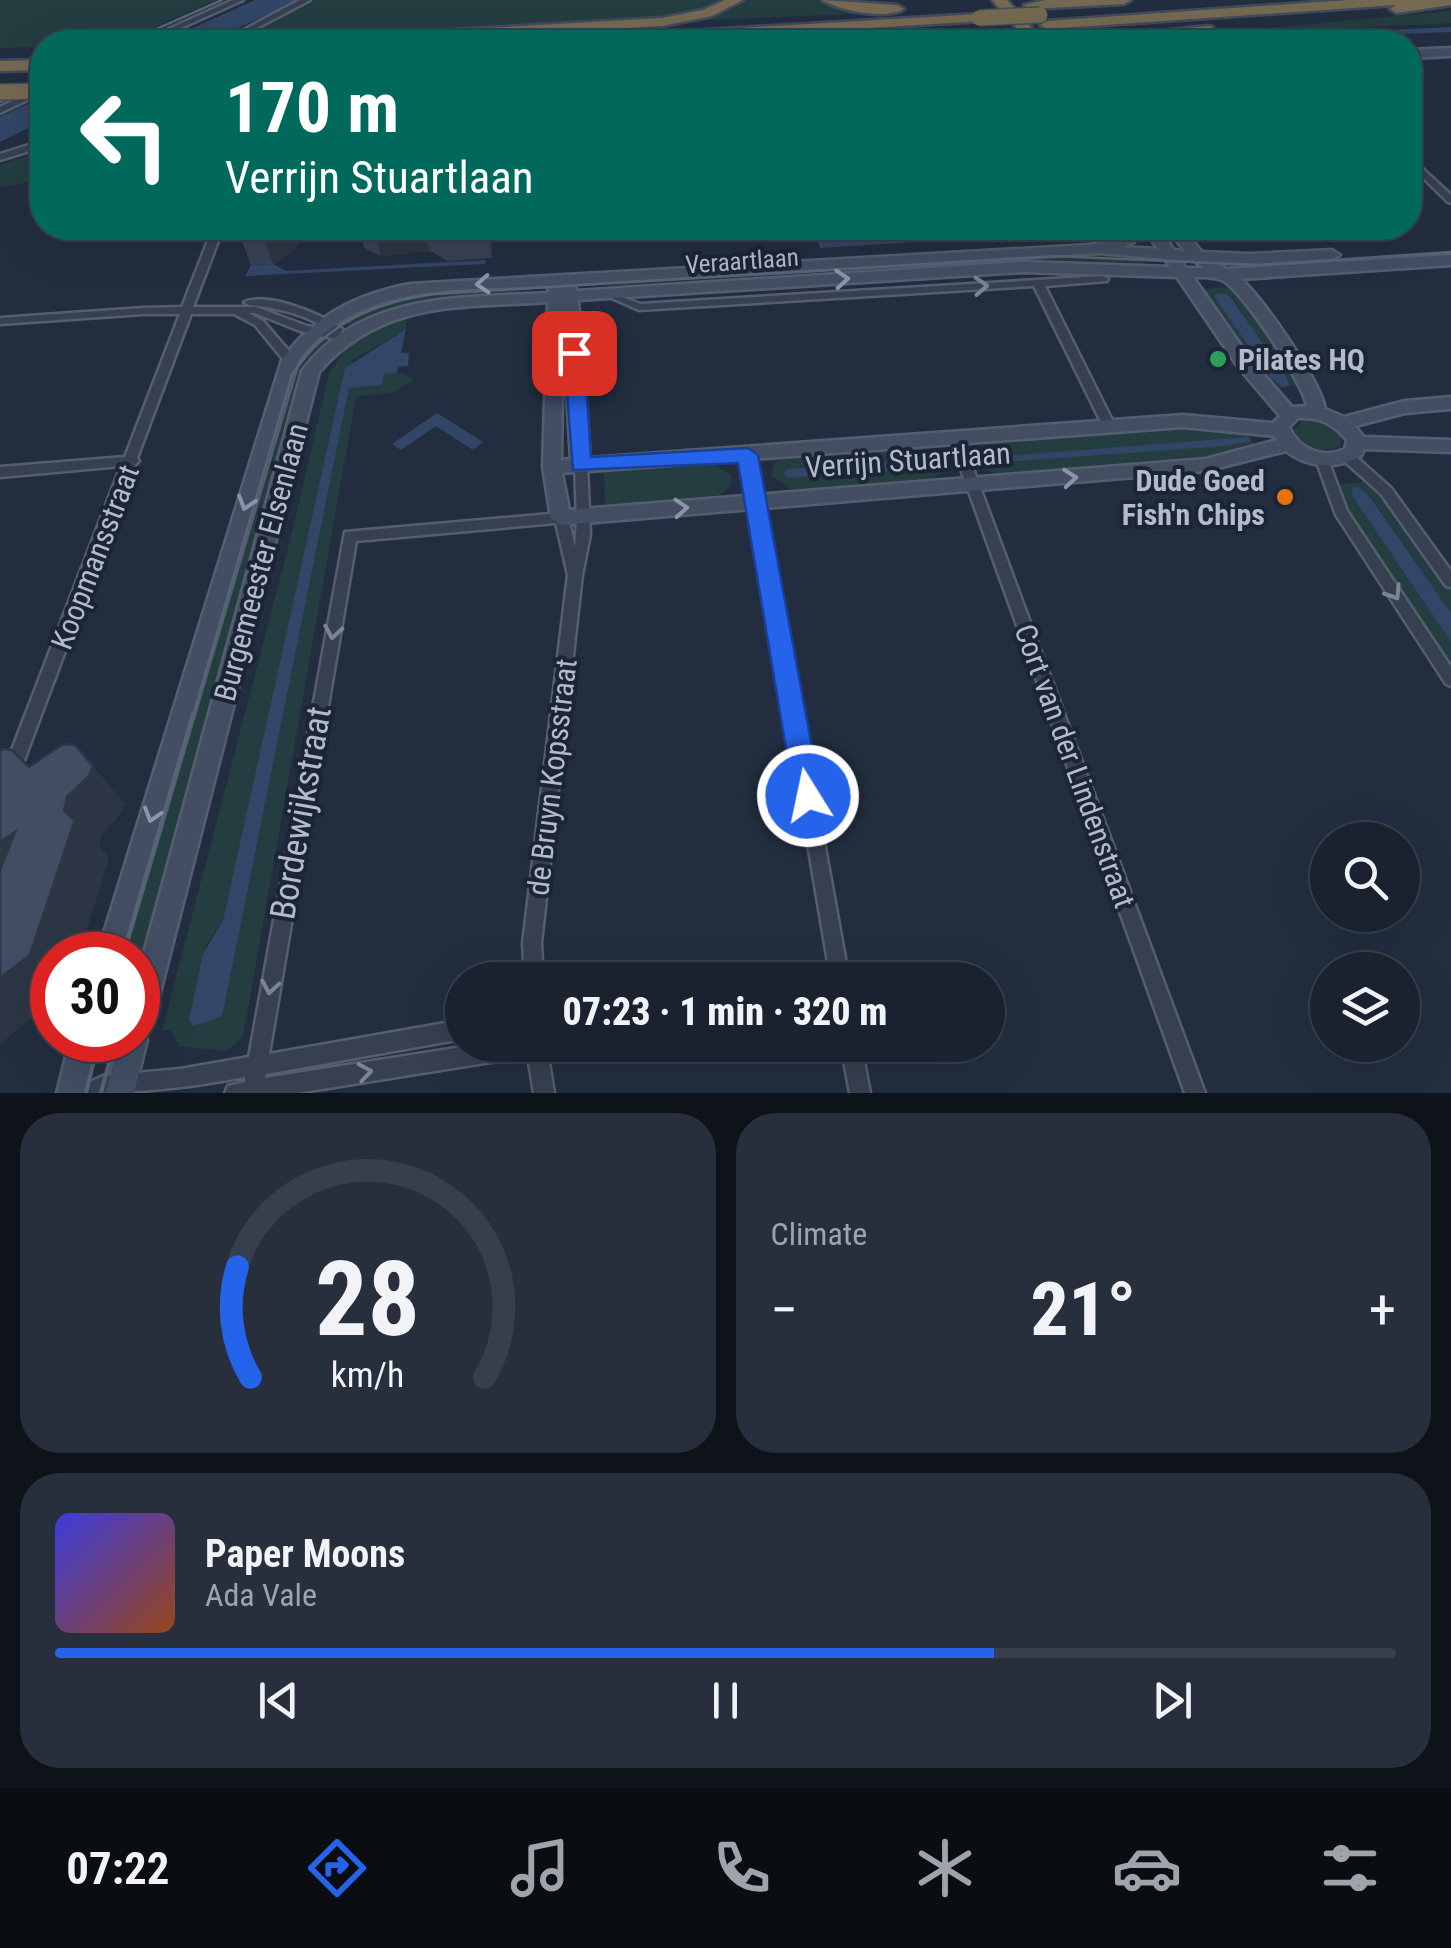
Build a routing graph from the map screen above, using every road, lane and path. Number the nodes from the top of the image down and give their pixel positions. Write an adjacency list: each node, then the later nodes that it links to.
1 (239, 0): 13 (street)
2 (306, 0): 14 (street)
3 (736, 0): 12 (highway)
4 (828, 0): 10 (highway)
5 (1001, 0): 19 (highway)
6 (1124, 0): 11 (highway)
7 (1259, 0): 11 (highway)
8 (1410, 0): 11 (highway)
9 (1451, 1): 20 (highway)
10 (980, 12): 11 (highway); 11 (highway); 12 (highway); 16 (highway); 17 (highway); 18 (highway)
11 (1039, 15)
12 (591, 28): 15 (highway)
13 (171, 30)
14 (249, 30)
15 (551, 30)
16 (727, 30)
17 (866, 30)
18 (1006, 30)
19 (1028, 30)
20 (1200, 30)
21 (30, 52): 23 (highway)
22 (1451, 52): 24 (street)
23 (0, 53)
24 (1422, 53)
25 (0, 66): 26 (highway)
26 (30, 76)
27 (0, 78): 28 (highway)
28 (30, 80)
29 (30, 83): 31 (highway, bridge)
30 (30, 88): 32 (street)
31 (0, 92)
32 (0, 110)
33 (30, 148): 34 (street)
34 (0, 157)
35 (1422, 172): 36 (street)
36 (1451, 200)
37 (214, 240): 53 (street)
38 (1125, 240): 42 (street, Veraartlaan)
39 (1160, 240): 43 (street)
40 (1188, 240): 44 (street)
41 (1451, 249): 44 (street, Veraartlaan)
42 (1089, 250): 43 (street, Veraartlaan); 51 (street, Veraartlaan)
43 (1172, 255): 44 (street, Veraartlaan); 47 (street)
44 (1198, 257): 47 (street); 48 (street)
45 (1451, 260): 48 (street, Veraartlaan)
46 (1056, 268): 47 (street, Veraartlaan); 50 (street); 52 (street, Veraartlaan, one-way to 46)
47 (1184, 272): 48 (street, Veraartlaan); 62 (street)
48 (1222, 274): 59 (street)
49 (1104, 278): 50 (street, Veraartlaan)
50 (1038, 282): 52 (street, Veraartlaan, one-way to 50); 61 (street)
51 (562, 289): 52 (street, Veraartlaan); 56 (street, Burgemeester Elsenlaan); 69 (street, de Bruyn Kopsstraat); 70 (street, de Bruyn Kopsstraat)
52 (612, 296)
53 (188, 310): 54 (street); 55 (street); 56 (street); 68 (street, Koopmansstraat)
54 (234, 311): 56 (street); 57 (street)
55 (0, 321)
56 (328, 330): 57 (street, Burgemeester Elsenlaan); 82 (street, Burgemeester Elsenlaan)
57 (290, 360): 81 (street, Burgemeester Elsenlaan, one-way to 81)
58 (1451, 402): 60 (street)
59 (1317, 412): 60 (street); 62 (street)
60 (1342, 423): 65 (street)
61 (1108, 426): 62 (street, Verrijn Stuartlaan); 63 (street, Verrijn Stuartlaan)
62 (1286, 429): 67 (street); 72 (street, Verrijn Stuartlaan, one-way to 62)
63 (956, 439): 66 (street, Verrijn Stuartlaan); 72 (street, Cort van der Lindenstraat)
64 (1451, 446): 65 (street)
65 (1352, 450): 67 (street); 78 (street)
66 (748, 455): 69 (street, Verrijn Stuartlaan); 73 (street)
67 (1322, 460): 79 (street, one-way to 79)
68 (132, 461): 71 (street); 80 (street, Koopmansstraat)
69 (580, 465): 70 (street, Verrijn Stuartlaan); 74 (street, de Bruyn Kopsstraat)
70 (552, 467): 75 (street, de Bruyn Kopsstraat)
71 (0, 472)
72 (972, 486): 73 (street, Verrijn Stuartlaan); 98 (street, Cort van der Lindenstraat)
73 (756, 502): 74 (street, Verrijn Stuartlaan, one-way to 73); 84 (street)
74 (584, 515): 75 (street, Verrijn Stuartlaan); 77 (street, de Bruyn Kopsstraat)
75 (562, 518): 76 (street, Verrijn Stuartlaan); 77 (street, de Bruyn Kopsstraat)
76 (350, 536): 91 (street, Bordewijkstraat, one-way to 91)
77 (575, 575): 83 (street, de Bruyn Kopsstraat)
78 (1451, 582)
79 (1451, 680)
80 (0, 803)
81 (117, 932)
82 (160, 941)
83 (533, 962)
84 (837, 962)
85 (445, 1033): 91 (street)
86 (445, 1060): 93 (street, one-way to 86)
87 (79, 1062): 94 (street)
88 (128, 1062): 92 (street)
89 (539, 1062): 96 (street)
90 (855, 1062): 97 (street)
91 (257, 1064): 92 (street); 93 (street, Bordewijkstraat)
92 (121, 1088): 95 (street)
93 (244, 1092)
94 (71, 1093)
95 (88, 1093)
96 (544, 1093)
97 (860, 1093)
98 (1195, 1093)

